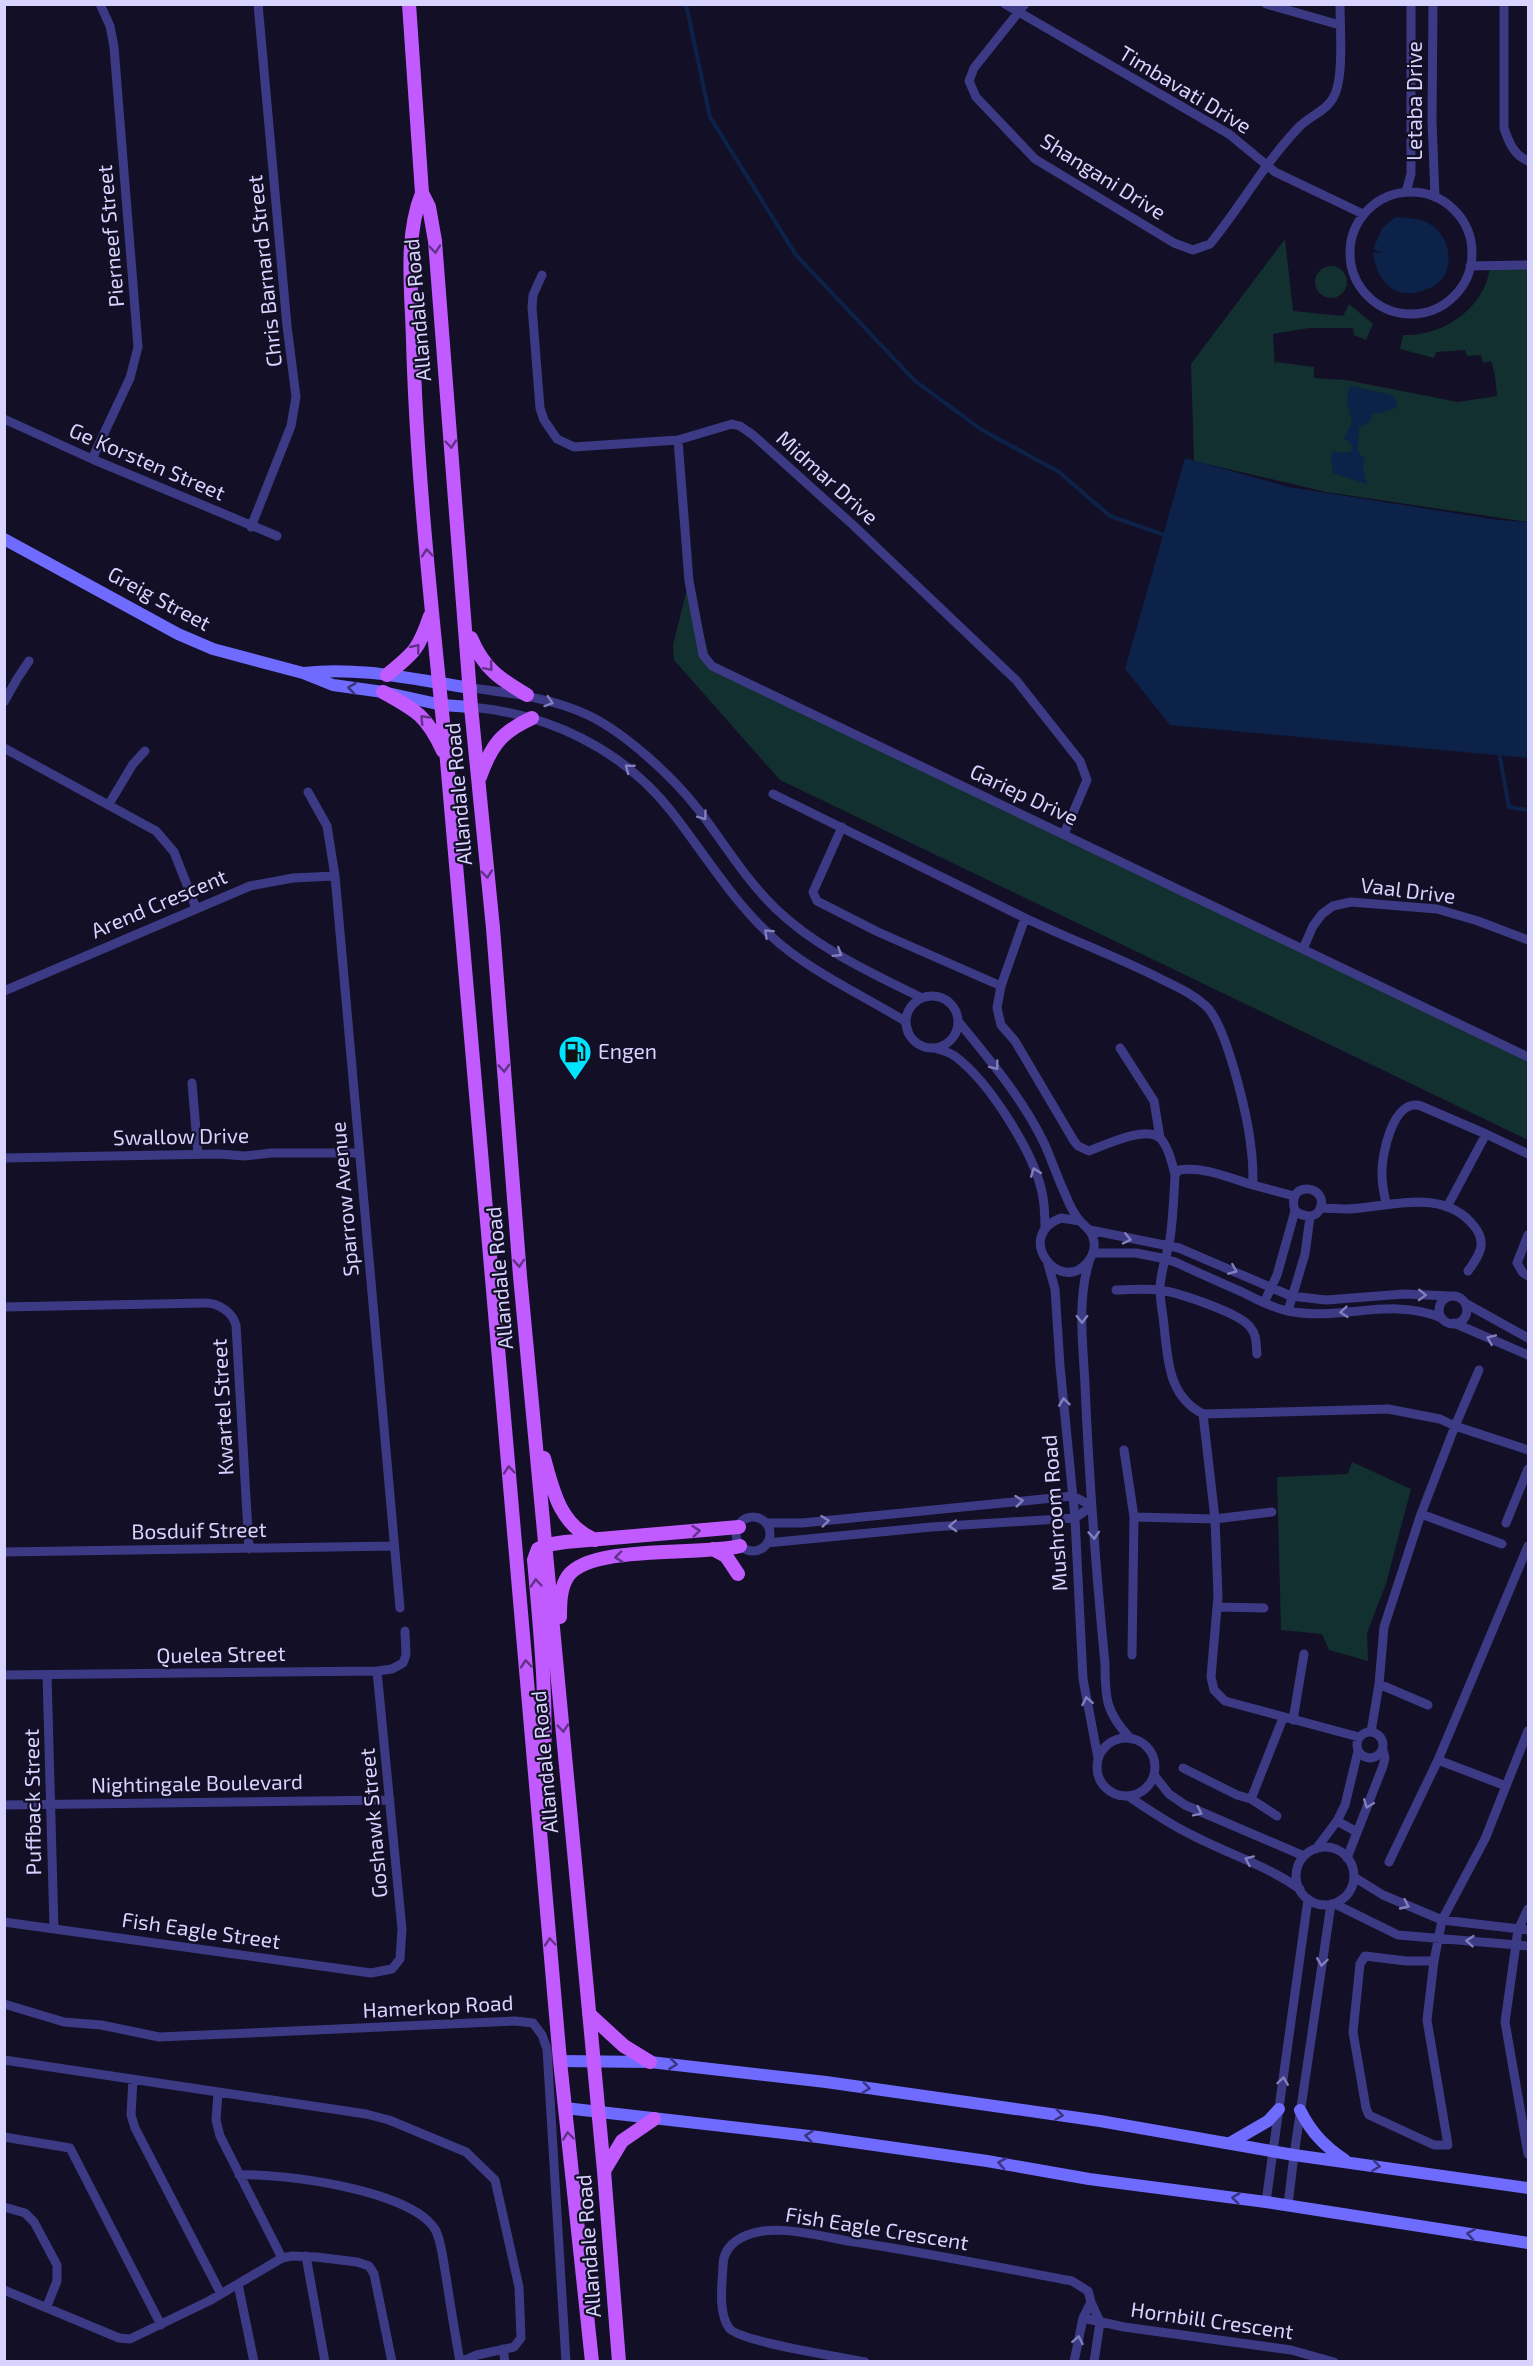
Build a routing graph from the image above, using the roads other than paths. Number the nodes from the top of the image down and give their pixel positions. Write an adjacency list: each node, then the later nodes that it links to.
1 (100, 4): 23 (street, Pierneef Street)
2 (258, 4): 24 (street, Chris Barnard Street)
3 (409, 4): 15 (main road, Allandale Road)
4 (1005, 4): 10 (street, Timbavati Drive)
5 (1266, 4): 11 (street)
6 (1340, 4): 11 (street)
7 (1411, 4): 14 (street, Letaba Drive)
8 (1433, 4): 16 (street, Letaba Drive)
9 (1504, 4): 12 (street)
10 (1022, 9): 13 (street, Timbavati Drive); 13 (street, Shangani Drive)
11 (1340, 25): 13 (street)
12 (1528, 161)
13 (1266, 166): 17 (street, Timbavati Drive)
14 (1406, 192): 16 (street); 17 (street)
15 (422, 193): 27 (main road, Allandale Road, one-way to 15); 28 (main road, Allandale Road, one-way to 28)
16 (1435, 197): 19 (street)
17 (1363, 214): 19 (street)
18 (1528, 265): 19 (street)
19 (1470, 266)
20 (542, 275): 22 (street, Midmar Drive)
21 (4, 419): 23 (street, Ge Korsten Street)
22 (678, 440): 48 (street, Gariep Drive); 48 (street, Midmar Drive)
23 (92, 459): 24 (street, Ge Korsten Street)
24 (251, 526): 25 (street, Ge Korsten Street)
25 (277, 536)
26 (4, 538): 30 (street, Greig Street)
27 (431, 611): 31 (main road, one-way to 27); 32 (main road, Allandale Road)
28 (466, 626): 33 (main road, Allandale Road); 35 (main road, one-way to 35)
29 (29, 661): 36 (street)
30 (303, 674): 31 (street, Greig Street); 34 (street, Greig Street, one-way to 30)
31 (387, 675): 32 (street, Greig Street)
32 (440, 683): 33 (street, Greig Street); 37 (main road, Allandale Road)
33 (471, 688): 35 (street); 38 (main road, Allandale Road)
34 (383, 692): 37 (street, Greig Street); 42 (main road, one-way to 34)
35 (527, 695): 56 (street, one-way to 56)
36 (4, 702)
37 (442, 705): 38 (street, Greig Street); 42 (main road, Allandale Road)
38 (471, 706): 39 (street); 43 (main road, Allandale Road)
39 (532, 718): 43 (main road); 58 (street, one-way to 39)
40 (4, 747): 46 (street)
41 (145, 751): 46 (street)
42 (447, 761): 158 (main road, Allandale Road, one-way to 42)
43 (479, 779): 101 (main road, Allandale Road, one-way to 101)
44 (308, 792): 49 (street, Sparrow Avenue)
45 (773, 794): 47 (street)
46 (109, 804): 50 (street)
47 (842, 826): 51 (street); 54 (street)
48 (1064, 834): 53 (street, Gariep Drive)
49 (335, 876): 50 (street, Arend Crescent); 65 (street, Sparrow Avenue)
50 (196, 908): 55 (street, Arend Crescent)
51 (1025, 918): 54 (street); 70 (street)
52 (1528, 940): 53 (street, Vaal Drive)
53 (1303, 949): 61 (street, Gariep Drive)
54 (1000, 986): 64 (street)
55 (4, 991)
56 (922, 998): 57 (street); 58 (street)
57 (958, 1021): 59 (street); 77 (street, one-way to 77)
58 (908, 1031): 59 (street)
59 (934, 1048): 78 (street, one-way to 59)
60 (1120, 1048): 64 (street)
61 (1528, 1057)
62 (192, 1083): 66 (street)
63 (1486, 1134): 67 (street); 72 (street); 73 (street)
64 (1160, 1138): 69 (street)
65 (359, 1153): 66 (street, Swallow Drive); 120 (street, Sparrow Avenue)
66 (198, 1154): 68 (street, Swallow Drive)
67 (1528, 1154)
68 (4, 1158)
69 (1175, 1175): 70 (street); 87 (street)
70 (1253, 1185): 71 (street)
71 (1294, 1196): 74 (street); 75 (street)
72 (1386, 1203): 73 (street); 74 (street)
73 (1447, 1207): 83 (street)
74 (1320, 1208): 76 (street)
75 (1295, 1211): 76 (street); 85 (street)
76 (1310, 1217): 88 (street)
77 (1080, 1221): 78 (street); 79 (street)
78 (1045, 1229): 82 (street)
79 (1090, 1230): 81 (street); 85 (street, one-way to 85, bridge)
80 (1528, 1235): 84 (street)
81 (1091, 1257): 82 (street); 90 (street, bridge); 107 (street, Mushroom Road, one-way to 107)
82 (1048, 1264): 106 (street, Mushroom Road, one-way to 82)
83 (1468, 1271)
84 (1528, 1276)
85 (1271, 1288): 88 (street); 90 (street)
86 (1116, 1290): 87 (street)
87 (1160, 1290): 97 (street); 100 (street)
88 (1291, 1296): 89 (street, one-way to 89); 93 (street)
89 (1450, 1296): 91 (street); 94 (street)
90 (1264, 1303): 93 (street)
91 (1465, 1304): 95 (street); 96 (street)
92 (4, 1307): 123 (street, Kwartel Street)
93 (1287, 1311): 94 (street, one-way to 93)
94 (1442, 1318): 95 (street)
95 (1454, 1323): 98 (street, one-way to 95)
96 (1528, 1338)
97 (1257, 1354)
98 (1528, 1355)
99 (1479, 1370): 102 (street)
100 (1203, 1414): 102 (street); 112 (street)
101 (534, 1424): 116 (main road); 119 (main road, Allandale Road)
102 (1455, 1426): 104 (street); 109 (street)
103 (1124, 1450): 110 (street)
104 (1528, 1450)
105 (1528, 1469): 114 (street)
106 (1072, 1496): 107 (street); 111 (street, Mushroom Road); 113 (street, one-way to 106)
107 (1092, 1506): 111 (street); 143 (street, Mushroom Road, one-way to 143)
108 (1272, 1512): 112 (street)
109 (1421, 1514): 118 (street); 137 (street)
110 (1134, 1517): 112 (street); 132 (street)
111 (1075, 1518): 117 (street, one-way to 117); 146 (street, Mushroom Road, one-way to 111)
112 (1215, 1519): 127 (street)
113 (766, 1523): 115 (street); 117 (street)
114 (1506, 1523)
115 (739, 1527): 116 (main road, one-way to 115); 121 (street)
116 (598, 1541): 119 (main road)
117 (768, 1543): 121 (street)
118 (1502, 1544)
119 (546, 1545): 136 (main road, Allandale Road); 158 (main road, one-way to 119)
120 (394, 1546): 123 (street, Bosduif Street); 128 (street, Sparrow Avenue)
121 (740, 1546): 124 (main road)
122 (1528, 1546): 147 (street)
123 (249, 1549): 125 (street, Bosduif Street)
124 (713, 1549): 126 (main road); 136 (main road, one-way to 136)
125 (4, 1552)
126 (738, 1574)
127 (1217, 1607): 129 (street); 139 (street)
128 (400, 1608)
129 (1264, 1608)
130 (405, 1631): 133 (street, Quelea Street)
131 (1304, 1654): 139 (street)
132 (1132, 1655)
133 (377, 1671): 134 (street, Quelea Street); 153 (street, Goshawk Street)
134 (47, 1675): 135 (street, Quelea Street); 154 (street, Puffback Street)
135 (4, 1676)
136 (559, 1684): 180 (main road, Allandale Road, one-way to 180)
137 (1379, 1684): 138 (street); 141 (street)
138 (1428, 1705)
139 (1288, 1719): 142 (street); 152 (street)
140 (1528, 1731): 150 (street)
141 (1371, 1732): 142 (street); 144 (street)
142 (1359, 1737): 145 (street)
143 (1131, 1739): 146 (street); 149 (street, Mushroom Road)
144 (1383, 1750): 145 (street); 159 (street, one-way to 159)
145 (1358, 1751): 157 (street)
146 (1098, 1758): 151 (street, Mushroom Road)
147 (1438, 1760): 150 (street); 163 (street)
148 (1183, 1768): 152 (street)
149 (1154, 1775): 151 (street); 161 (street, Mushroom Road, one-way to 161)
150 (1506, 1785): 169 (street)
151 (1128, 1796): 165 (street, Mushroom Road, one-way to 151)
152 (1251, 1798): 156 (street)
153 (390, 1800): 154 (street, Nightingale Boulevard); 178 (street, Goshawk Street)
154 (51, 1804): 155 (street, Nightingale Boulevard); 171 (street, Puffback Street)
155 (4, 1805)
156 (1277, 1816)
157 (1337, 1821): 159 (street); 160 (street)
158 (540, 1830): 182 (main road, Allandale Road, one-way to 158)
159 (1357, 1832): 162 (street)
160 (1316, 1849): 161 (street); 162 (street)
161 (1304, 1856): 165 (street)
162 (1347, 1858): 164 (street)
163 (1389, 1862)
164 (1354, 1877): 167 (street); 169 (street, one-way to 169)
165 (1299, 1889): 166 (street)
166 (1308, 1899): 167 (street); 188 (street, one-way to 166)
167 (1333, 1904): 174 (street); 189 (street, one-way to 189)
168 (1528, 1909): 172 (street)
169 (1442, 1920): 172 (street); 174 (street)
170 (4, 1922): 171 (street, Fish Eagle Street)
171 (54, 1928): 178 (street, Fish Eagle Street)
172 (1518, 1930): 173 (street); 175 (street)
173 (1528, 1930)
174 (1439, 1938): 175 (street, one-way to 174); 177 (street)
175 (1515, 1946): 176 (street); 195 (street)
176 (1528, 1946)
177 (1434, 1961): 177 (street)
178 (392, 1969)
179 (4, 2004): 221 (street, Hamerkop Road)
180 (589, 2014): 183 (main road, Allandale Road); 184 (main road)
181 (4, 2060): 185 (street)
182 (560, 2061): 183 (street); 187 (main road, Allandale Road)
183 (593, 2062): 184 (street); 190 (main road, Allandale Road)
184 (650, 2062): 193 (street, one-way to 193)
185 (133, 2079): 186 (street); 209 (street)
186 (218, 2093): 199 (street); 215 (street)
187 (565, 2108): 190 (street); 222 (main road, Allandale Road, one-way to 187)
188 (1279, 2109): 193 (street); 194 (street)
189 (1300, 2110): 196 (street); 197 (street)
190 (597, 2112): 191 (street); 198 (main road, Allandale Road)
191 (654, 2119): 198 (main road); 201 (street, one-way to 191)
192 (4, 2137): 214 (street)
193 (1230, 2144): 194 (street)
194 (1273, 2151): 196 (street); 201 (street)
195 (1528, 2154)
196 (1294, 2155): 197 (street); 202 (street)
197 (1348, 2162): 200 (street, one-way to 200)
198 (604, 2171): 223 (main road, Allandale Road)
199 (239, 2175): 206 (street); 219 (street)
200 (1528, 2188)
201 (1266, 2202): 202 (street)
202 (1288, 2205): 204 (street, one-way to 202)
203 (4, 2206): 211 (street)
204 (1528, 2243)
205 (306, 2256): 206 (street); 217 (street); 218 (street)
206 (282, 2258): 207 (street)
207 (238, 2284): 209 (street); 216 (street)
208 (4, 2290): 211 (street)
209 (221, 2294): 214 (street)
210 (1091, 2302): 212 (street); 213 (street, Fish Eagle Crescent); 224 (street, Fish Eagle Crescent)
211 (47, 2306): 214 (street)
212 (1083, 2318): 213 (street, Hornbill Crescent); 225 (street, one-way to 212)
213 (1100, 2322): 226 (street); 227 (street, Hornbill Crescent)
214 (161, 2325)
215 (503, 2349): 219 (street); 220 (street)
216 (254, 2361)
217 (325, 2361)
218 (392, 2361)
219 (460, 2361)
220 (505, 2361)
221 (566, 2361)
222 (592, 2361)
223 (619, 2361)
224 (865, 2361)
225 (1074, 2361)
226 (1094, 2361)
227 (1334, 2361)

